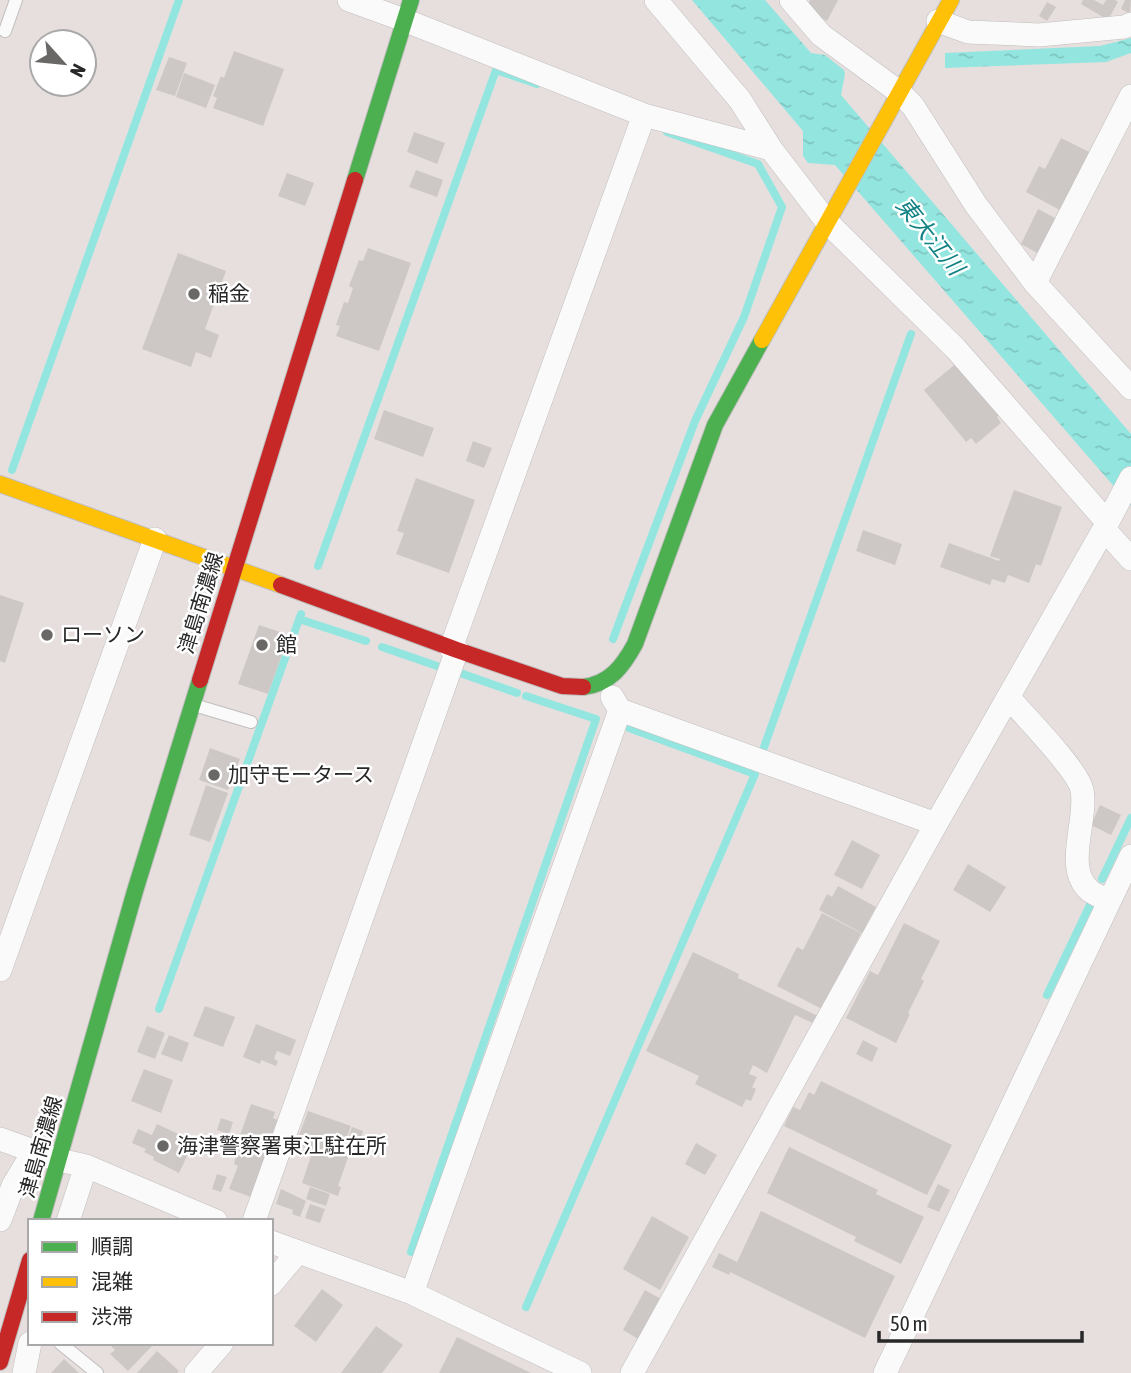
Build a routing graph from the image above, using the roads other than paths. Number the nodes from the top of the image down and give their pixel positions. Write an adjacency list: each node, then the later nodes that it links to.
1 (16, 0): 9 (lane)
2 (349, 0): 6 (street)
3 (656, 0): 13 (street)
4 (791, 0): 11 (street)
5 (951, 0): 7 (street)
6 (408, 10): 12 (street); 22 (street, 津島南濃線)
7 (938, 21): 8 (street); 11 (street)
8 (1131, 24)
9 (5, 31)
10 (1131, 96): 15 (street)
11 (895, 100): 14 (street); 15 (street)
12 (644, 116): 13 (street); 23 (street)
13 (771, 149): 14 (street)
14 (830, 217): 19 (street); 24 (street)
15 (1035, 283): 16 (street)
16 (1131, 388)
17 (1131, 478): 19 (street)
18 (0, 484): 20 (street)
19 (1107, 523): 21 (street); 25 (street)
20 (155, 539): 22 (street); 32 (street)
21 (1131, 559)
22 (234, 568): 23 (street); 26 (street, 津島南濃線)
23 (454, 649): 24 (street); 40 (street)
24 (603, 683): 27 (street)
25 (1008, 697): 29 (street); 31 (street)
26 (192, 704): 28 (lane); 35 (street, 津島南濃線)
27 (620, 710): 29 (street); 46 (street)
28 (251, 722)
29 (936, 824): 55 (street)
30 (1131, 856): 31 (street)
31 (1109, 901): 56 (street)
32 (0, 970)
33 (0, 1139): 34 (street)
34 (34, 1151): 35 (street); 41 (street)
35 (59, 1160): 36 (street); 37 (street, 津島南濃線)
36 (86, 1166): 38 (street); 39 (street)
37 (42, 1219)
38 (69, 1219)
39 (211, 1219)
40 (255, 1219)
41 (0, 1220)
42 (273, 1243): 43 (street)
43 (298, 1252): 45 (street); 46 (street)
44 (28, 1267): 50 (street)
45 (273, 1282)
46 (412, 1293): 54 (street)
47 (30, 1345): 51 (street)
48 (62, 1345): 52 (lane)
49 (220, 1345): 53 (street)
50 (0, 1362)
51 (24, 1373)
52 (97, 1373)
53 (197, 1373)
54 (580, 1373)
55 (632, 1373)
56 (885, 1373)

